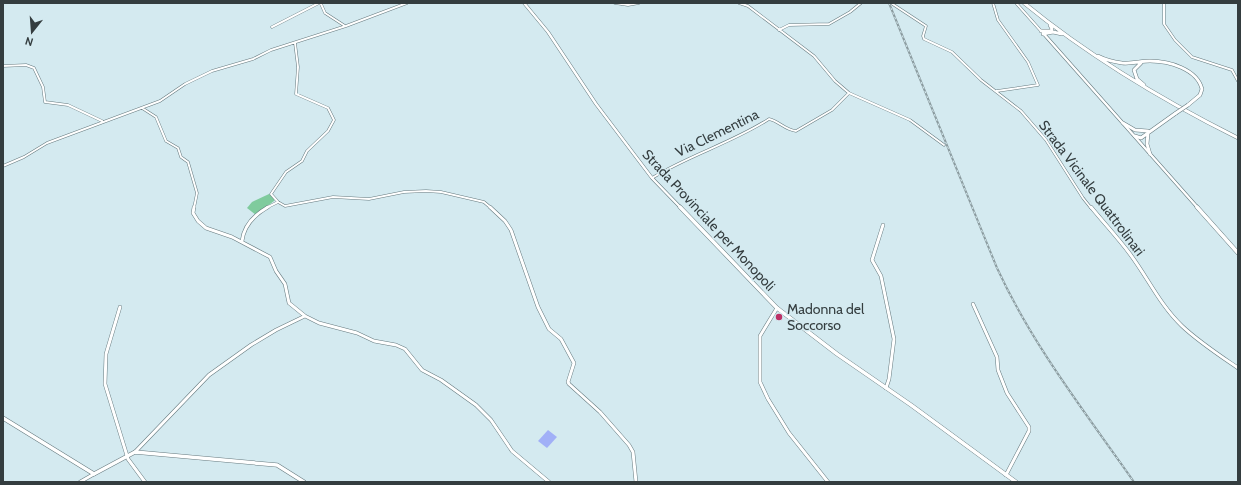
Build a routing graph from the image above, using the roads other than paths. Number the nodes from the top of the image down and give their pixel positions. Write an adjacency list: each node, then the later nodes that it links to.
1 (319, 3): 14 (street); 15 (street)
2 (407, 3): 14 (street)
3 (524, 3): 36 (street, Strada Provinciale per Monopoli)
4 (615, 3): 5 (street)
5 (639, 3)
6 (739, 3): 16 (street)
7 (860, 3): 16 (street)
8 (891, 3): 24 (street, Strada Vicinale Quattrolinari)
9 (993, 3): 24 (street)
10 (1016, 3): 17 (street)
11 (1024, 3): 13 (main road)
12 (1164, 3): 23 (street)
13 (1049, 24): 17 (main road); 18 (main road)
14 (345, 26): 19 (street)
15 (272, 27)
16 (779, 30): 25 (street)
17 (1042, 33): 18 (main road); 29 (street)
18 (1068, 37): 20 (main road)
19 (295, 43): 27 (street); 37 (street)
20 (1087, 51): 21 (main road); 26 (main road)
21 (1142, 62): 26 (main road); 30 (main road, bridge)
22 (3, 66): 28 (street)
23 (1238, 82)
24 (997, 91): 45 (street, Strada Vicinale Quattrolinari)
25 (850, 93): 33 (street); 36 (street, Via Clementina)
26 (1156, 94): 32 (main road)
27 (142, 108): 28 (street); 39 (street)
28 (103, 121): 35 (street)
29 (1123, 123): 30 (main road); 31 (street)
30 (1149, 132): 31 (main road); 34 (main road)
31 (1135, 136): 34 (street)
32 (1238, 138)
33 (944, 145)
34 (1150, 154): 40 (street)
35 (3, 166)
36 (652, 178): 43 (street, Strada Provinciale per Monopoli)
37 (278, 202): 39 (street); 56 (street)
38 (884, 225): 46 (street)
39 (242, 241): 44 (street)
40 (1238, 253)
41 (973, 304): 51 (street)
42 (120, 307): 49 (street)
43 (777, 308): 46 (street, Strada Provinciale per Monopoli); 57 (street)
44 (305, 316): 48 (street); 55 (street)
45 (1238, 368)
46 (886, 388): 51 (street, Strada Provinciale per Monopoli)
47 (3, 418): 50 (street)
48 (135, 452): 49 (street); 54 (street)
49 (127, 455): 50 (street); 53 (street)
50 (94, 474): 52 (street)
51 (1006, 475): 58 (street, Strada Provinciale per Monopoli)
52 (80, 482)
53 (145, 482)
54 (304, 482)
55 (548, 482)
56 (636, 482)
57 (828, 482)
58 (1016, 482)

